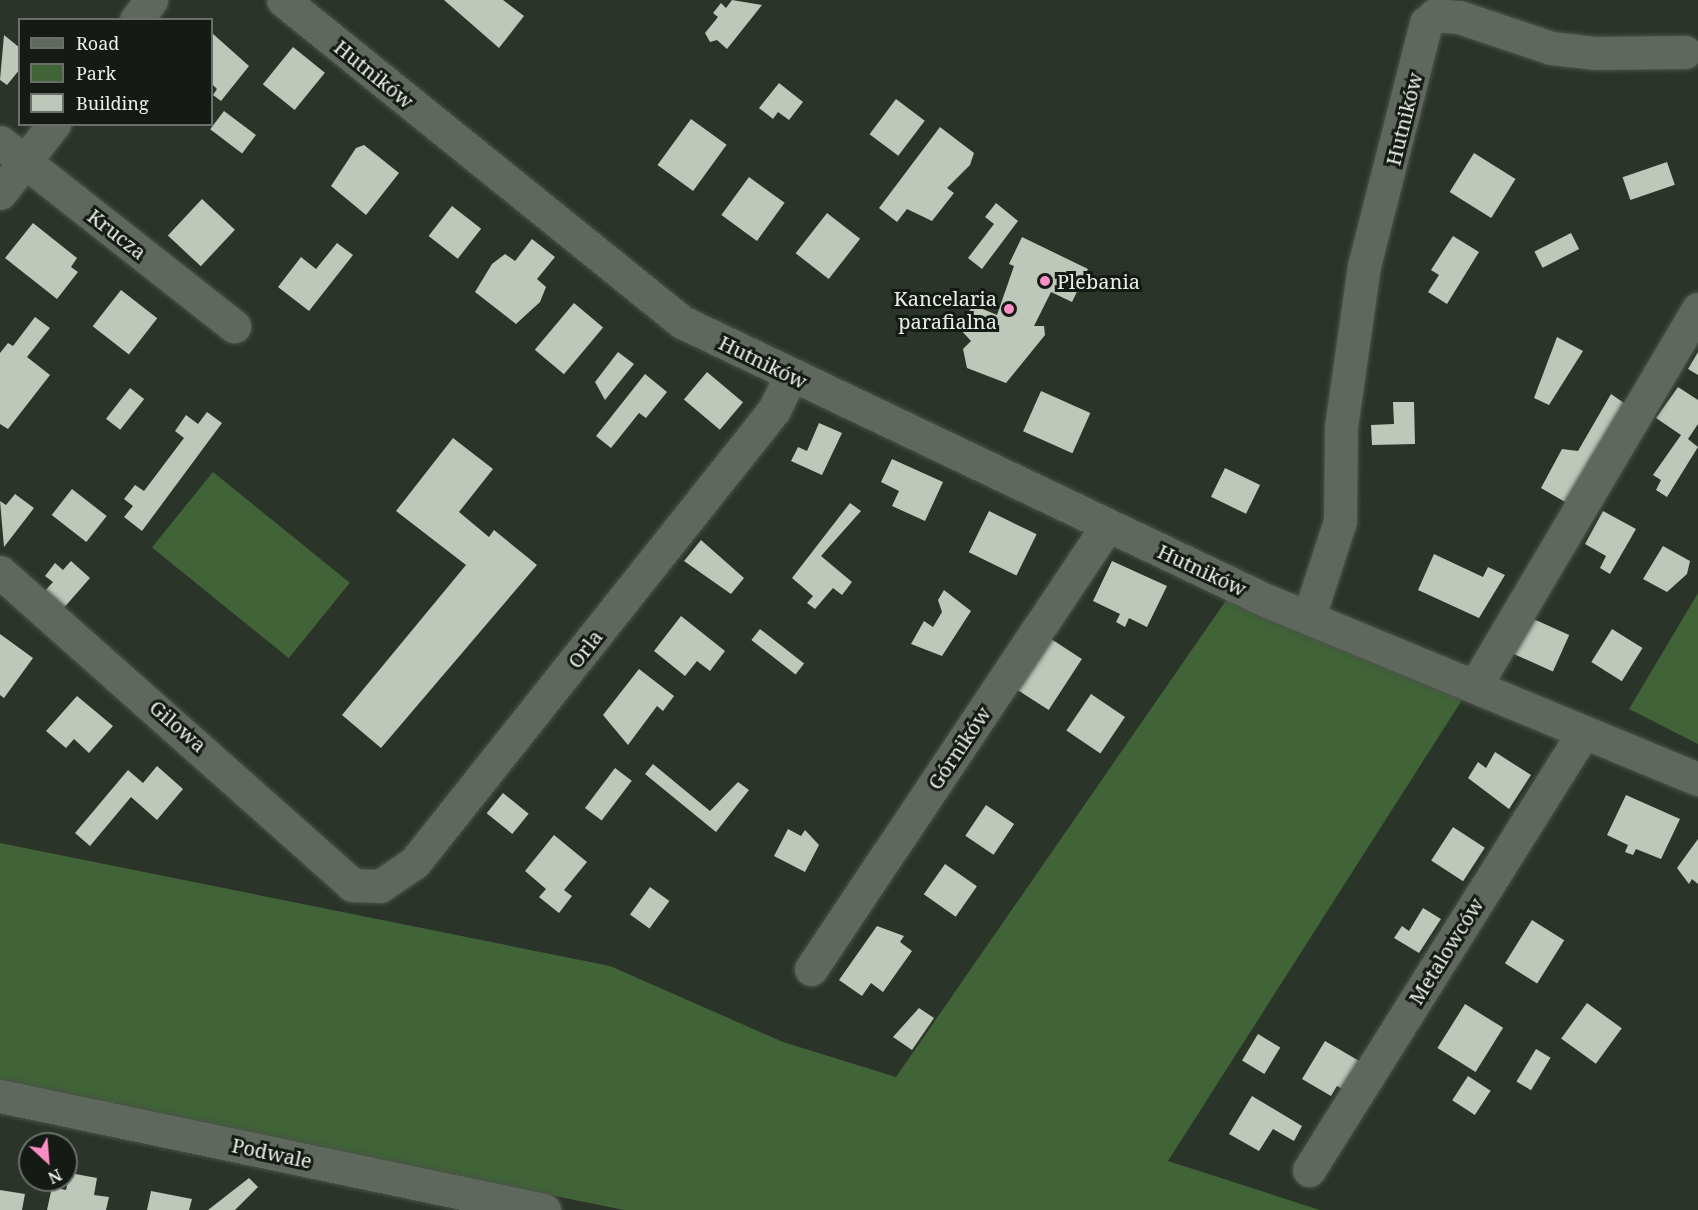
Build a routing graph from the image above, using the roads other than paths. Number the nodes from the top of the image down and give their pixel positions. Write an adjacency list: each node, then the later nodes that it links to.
1 (152, 0): 3 (street)
2 (283, 0): 10 (street, Hutników)
3 (138, 18)
4 (1685, 52): 13 (street, Hutników)
5 (51, 126): 6 (street)
6 (12, 152): 7 (street); 9 (street, Krucza)
7 (0, 193)
8 (1698, 309): 14 (street)
9 (234, 326)
10 (791, 375): 11 (street, Hutników); 17 (street, Orla)
11 (1107, 526): 13 (street, Hutników); 18 (street, Górników)
12 (0, 572): 17 (street, Gilowa)
13 (1310, 616): 14 (street, Hutników)
14 (1476, 686): 15 (street, Hutników)
15 (1583, 733): 16 (street, Hutników); 20 (street, Metalowców)
16 (1698, 779)
17 (352, 885)
18 (811, 969)
19 (0, 1096): 21 (street, Podwale)
20 (1309, 1170)
21 (444, 1200): 22 (street, Podwale)
22 (544, 1210)

